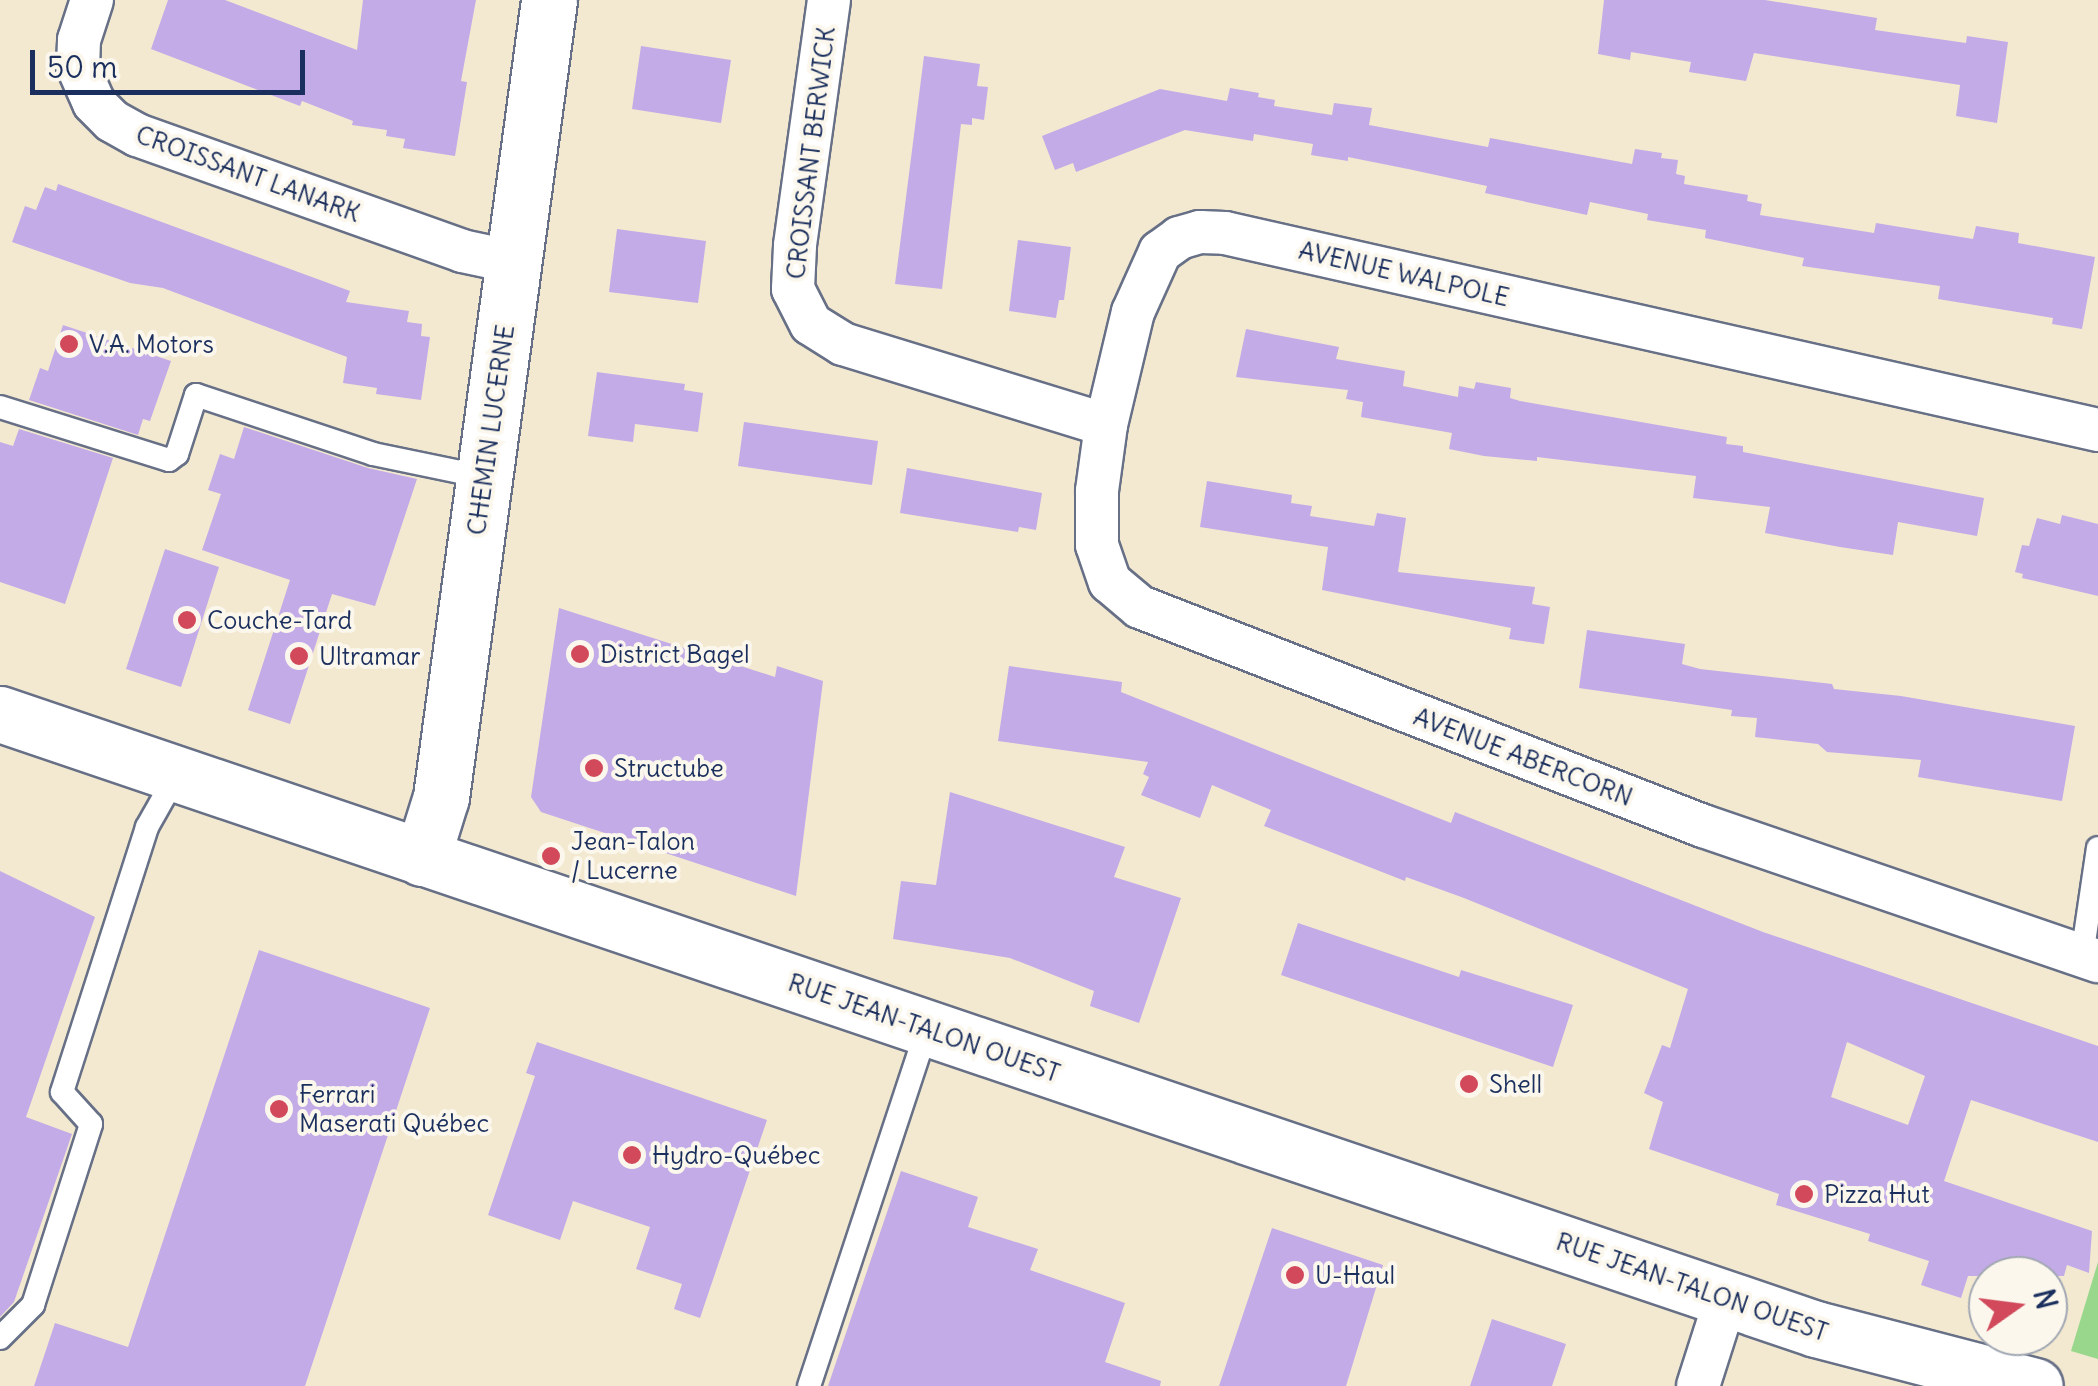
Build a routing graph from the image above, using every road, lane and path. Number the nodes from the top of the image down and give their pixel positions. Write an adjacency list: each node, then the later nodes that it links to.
1 (92, 0): 4 (street, CROISSANT LANARK)
2 (549, 0): 4 (main road, CHEMIN LUCERNE)
3 (829, 0): 6 (street, CROISSANT BERWICK)
4 (514, 262): 8 (main road, CHEMIN LUCERNE)
5 (0, 408): 8 (lane)
6 (1106, 425): 7 (street, AVENUE WALPOLE); 13 (street, AVENUE ABERCORN)
7 (2098, 430)
8 (484, 477): 12 (main road, CHEMIN LUCERNE)
9 (0, 714): 10 (main road, RUE JEAN-TALON OUEST)
10 (177, 774): 12 (main road, RUE JEAN-TALON OUEST); 16 (lane)
11 (2098, 848): 13 (lane)
12 (422, 858): 14 (main road, RUE JEAN-TALON OUEST)
13 (2090, 959)
14 (927, 1029): 15 (main road, RUE JEAN-TALON OUEST); 18 (lane)
15 (1726, 1298): 17 (main road, RUE JEAN-TALON OUEST); 19 (street)
16 (0, 1338)
17 (1850, 1340): 20 (main road, RUE JEAN-TALON OUEST); 21 (main road, RUE JEAN-TALON OUEST)
18 (808, 1386)
19 (1698, 1386)
20 (1944, 1386)
21 (2036, 1386)

